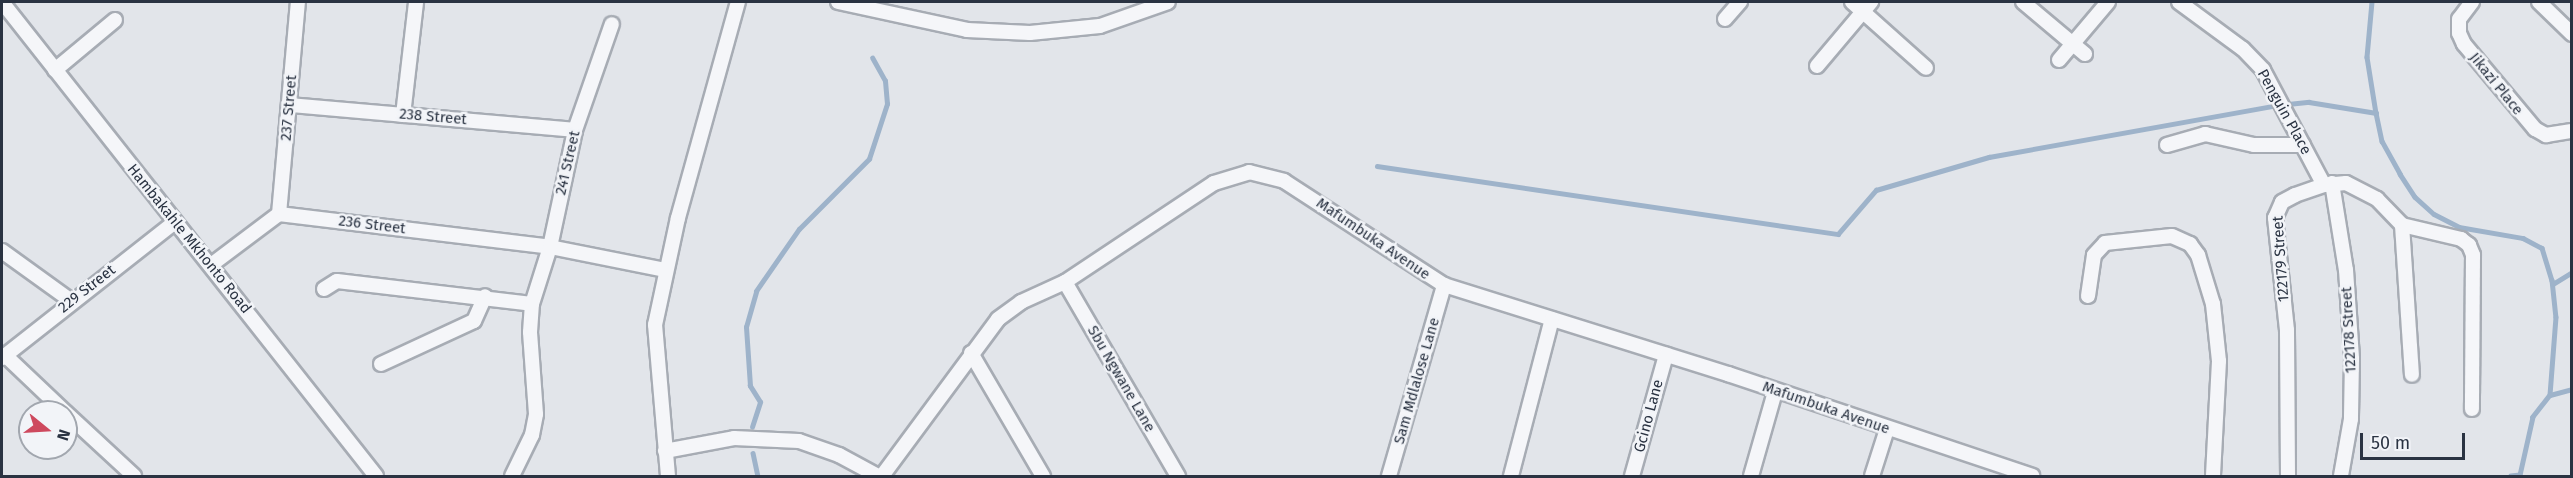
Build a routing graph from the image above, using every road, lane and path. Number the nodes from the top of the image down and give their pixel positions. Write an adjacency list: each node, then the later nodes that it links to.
1 (2, 2): 24 (street, Hambakahle Mkhonto Road)
2 (298, 2): 25 (street, 237 Street)
3 (416, 2): 26 (street)
4 (738, 2): 38 (street)
5 (838, 2): 6 (street)
6 (1168, 2)
7 (1740, 2): 15 (street)
8 (1852, 2): 14 (street)
9 (2024, 2): 19 (street)
10 (2108, 2): 19 (street)
11 (2179, 2): 30 (street, Penguin Place)
12 (2472, 2): 28 (street, Jikazi Place)
13 (2539, 2): 18 (street)
14 (1867, 6): 22 (street); 23 (street)
15 (1725, 19)
16 (115, 20): 24 (street)
17 (612, 24): 27 (street, 241 Street)
18 (2571, 34)
19 (2073, 43): 20 (street); 21 (street)
20 (2085, 54)
21 (2060, 60)
22 (1817, 66)
23 (1926, 68)
24 (55, 70): 33 (street, Hambakahle Mkhonto Road)
25 (290, 105): 26 (street, 238 Street); 32 (street, 237 Street)
26 (403, 115): 27 (street, 238 Street)
27 (576, 130): 35 (street, 241 Street)
28 (2571, 131)
29 (2167, 145): 30 (street)
30 (2303, 145): 31 (street, Penguin Place)
31 (2328, 184): 34 (street); 73 (street, 122179 Street); 74 (street, 122178 Street)
32 (279, 214): 35 (street, 236 Street); 37 (street)
33 (175, 222): 37 (street, Hambakahle Mkhonto Road); 44 (street, 229 Street)
34 (2402, 225): 51 (street); 54 (street)
35 (549, 247): 38 (street, 236 Street); 45 (street, 241 Street)
36 (2, 250): 44 (street)
37 (212, 266): 60 (street, Hambakahle Mkhonto Road)
38 (665, 270): 57 (street)
39 (1065, 282): 40 (street, Mafumbuka Avenue); 47 (street, Mafumbuka Avenue); 65 (street, Sbu Ngwane Lane)
40 (1444, 285): 46 (street, Mafumbuka Avenue); 66 (street, Sam Mdlalose Lane)
41 (324, 289): 42 (street)
42 (485, 296): 45 (street); 50 (street)
43 (2088, 296): 72 (street)
44 (70, 300): 49 (street, 229 Street)
45 (532, 304): 61 (street, 241 Street)
46 (1552, 319): 48 (street, Mafumbuka Avenue); 67 (street)
47 (971, 353): 63 (street, Mafumbuka Avenue); 64 (street)
48 (1666, 355): 52 (street, Mafumbuka Avenue); 68 (street, Gcino Lane)
49 (4, 357): 53 (street)
50 (381, 364)
51 (2412, 375)
52 (1775, 392): 56 (street, Mafumbuka Avenue); 69 (street)
53 (51, 400)
54 (2472, 409)
55 (78, 425): 59 (street)
56 (1887, 429): 58 (street, Mafumbuka Avenue); 70 (street)
57 (665, 451): 62 (street); 63 (street)
58 (1995, 471): 71 (street, Mafumbuka Avenue)
59 (134, 477)
60 (375, 477)
61 (512, 477)
62 (668, 477)
63 (880, 477)
64 (1043, 477)
65 (1178, 477)
66 (1389, 477)
67 (1511, 477)
68 (1632, 477)
69 (1751, 477)
70 (1872, 477)
71 (2032, 477)
72 (2213, 477)
73 (2288, 477)
74 (2341, 477)

